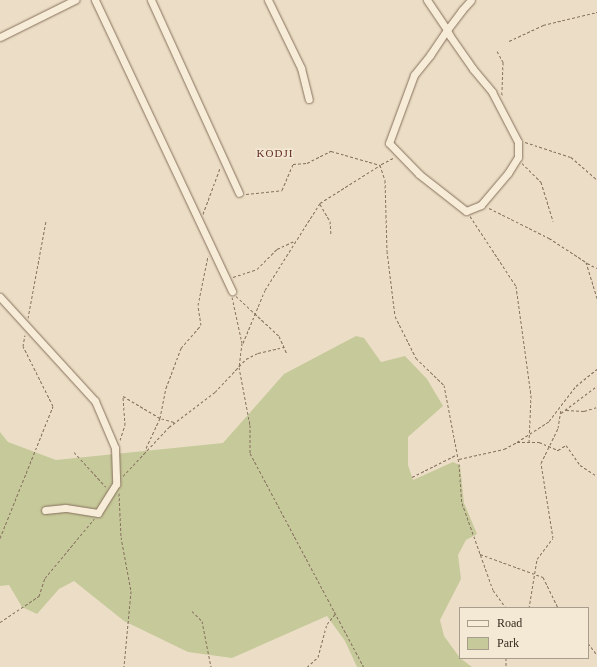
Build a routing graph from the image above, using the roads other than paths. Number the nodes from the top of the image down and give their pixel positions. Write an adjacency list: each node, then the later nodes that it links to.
1 (74, 0): 8 (street)
2 (95, 0): 11 (street)
3 (150, 0): 10 (street)
4 (268, 0): 9 (street)
5 (427, 0): 7 (street)
6 (471, 0): 7 (street)
7 (447, 30): 7 (street)
8 (0, 37)
9 (309, 99)
10 (239, 193)
11 (232, 291)
12 (0, 297): 13 (street)
13 (45, 510)

